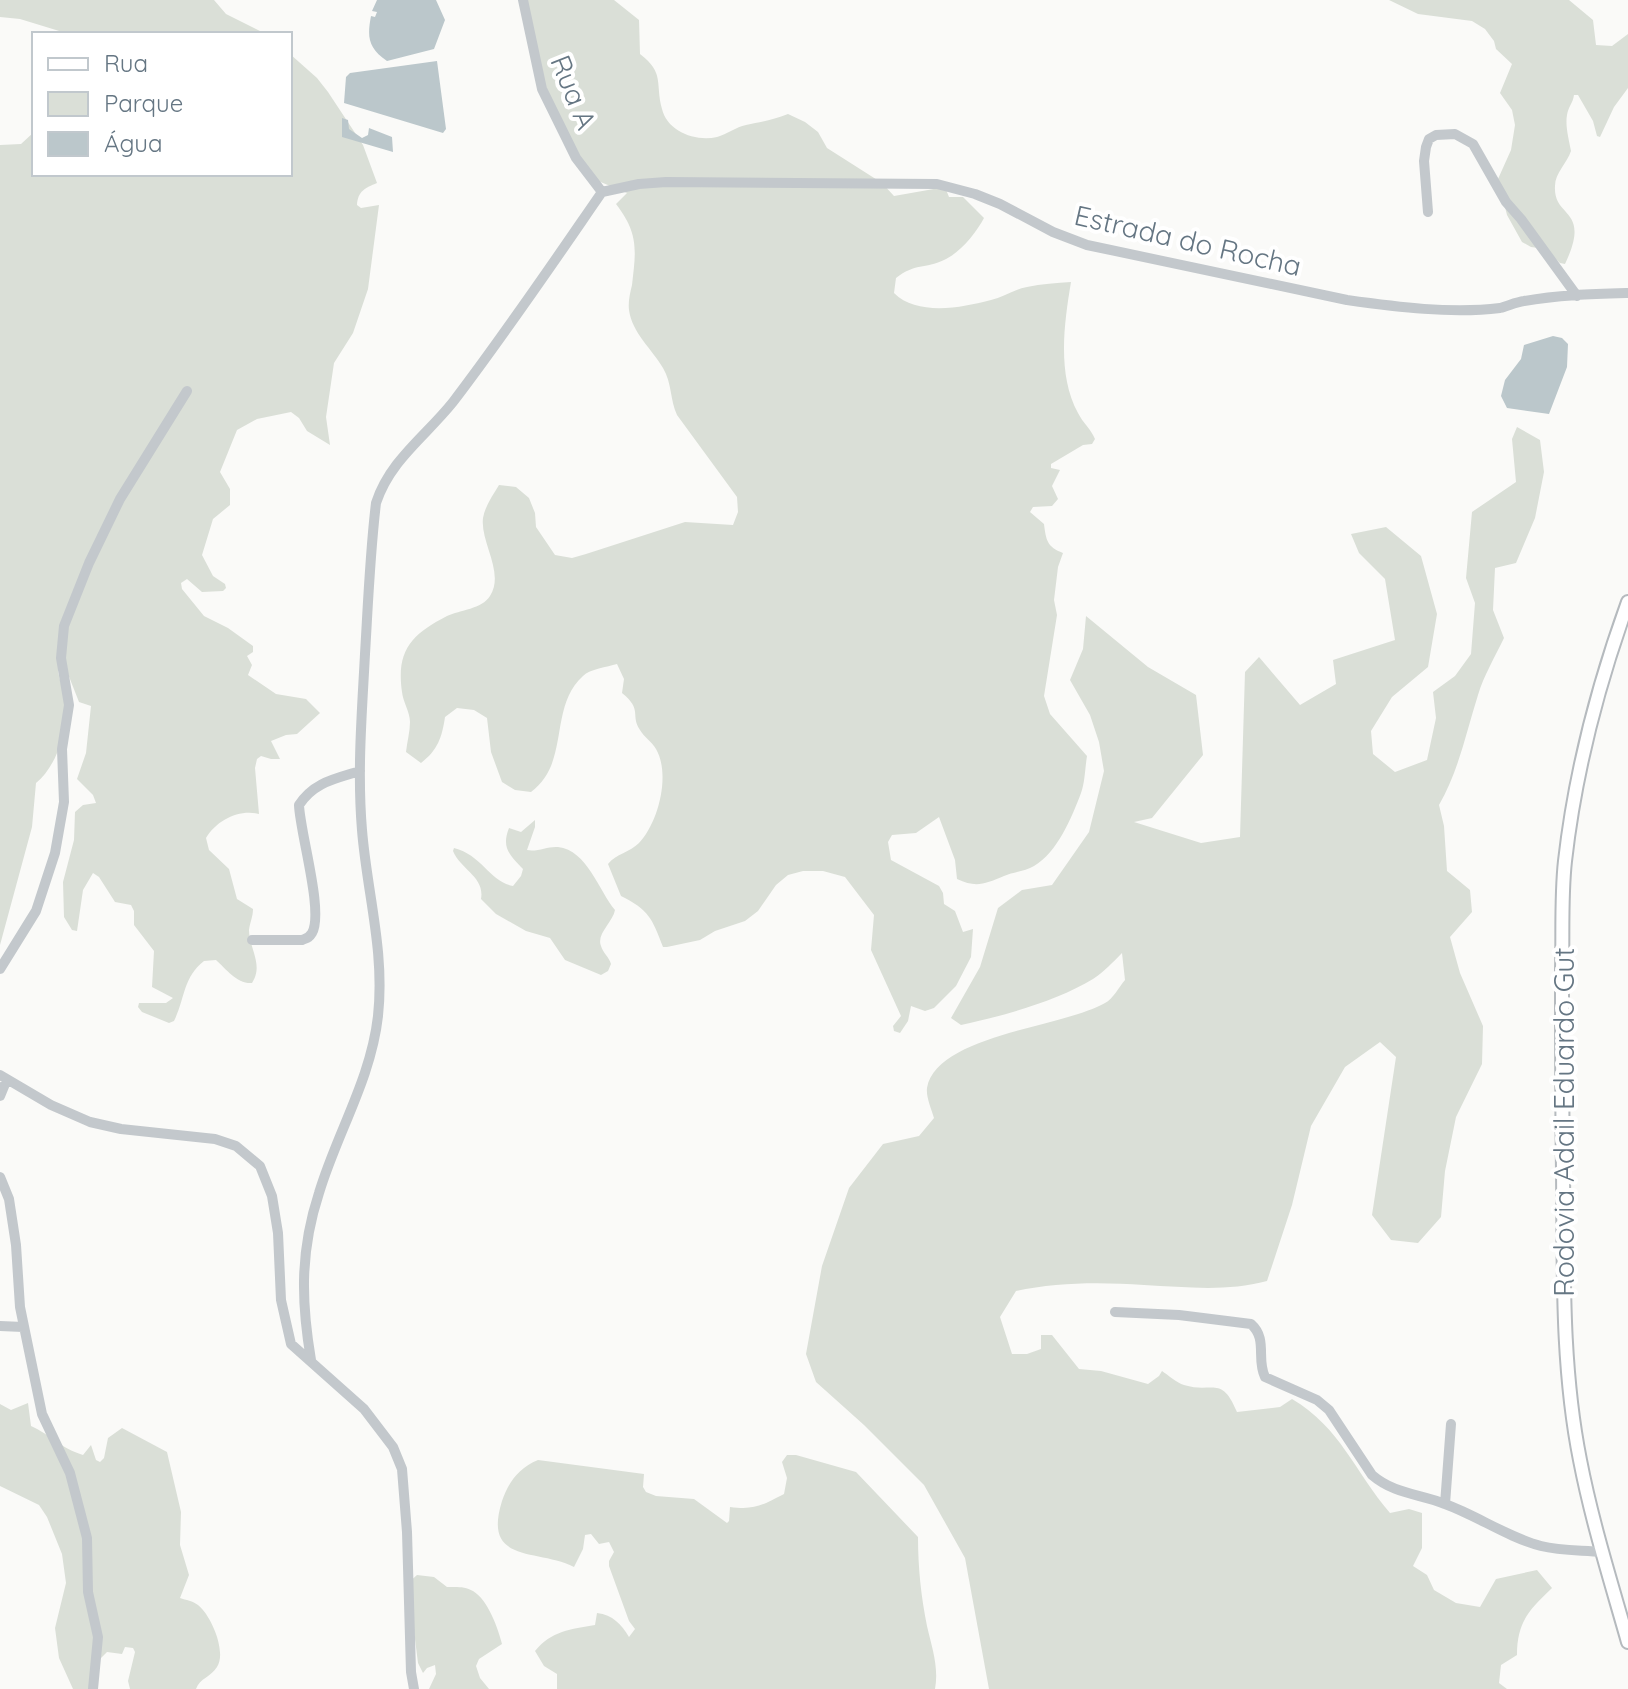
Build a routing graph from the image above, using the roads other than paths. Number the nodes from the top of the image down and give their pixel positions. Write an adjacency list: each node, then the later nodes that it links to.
1 (523, 0): 2 (street, Rua A)
2 (602, 192): 5 (street, Estrada do Rocha); 8 (street)
3 (1428, 212): 5 (street)
4 (1628, 293): 5 (street, Estrada do Rocha)
5 (1577, 296)
6 (187, 391): 10 (street)
7 (1628, 602): 20 (main road, Rodovia Adail Eduardo Gut)
8 (360, 771): 9 (street); 17 (street)
9 (252, 940)
10 (0, 969)
11 (4, 1077): 12 (street); 17 (street)
12 (0, 1096)
13 (0, 1177): 16 (street)
14 (1115, 1312): 19 (street)
15 (0, 1326): 16 (street)
16 (23, 1327): 22 (street)
17 (311, 1360): 23 (street)
18 (1451, 1424): 19 (street)
19 (1445, 1504): 20 (street)
20 (1602, 1552): 21 (main road, Rodovia Adail Eduardo Gut)
21 (1628, 1642)
22 (93, 1689)
23 (414, 1689)

